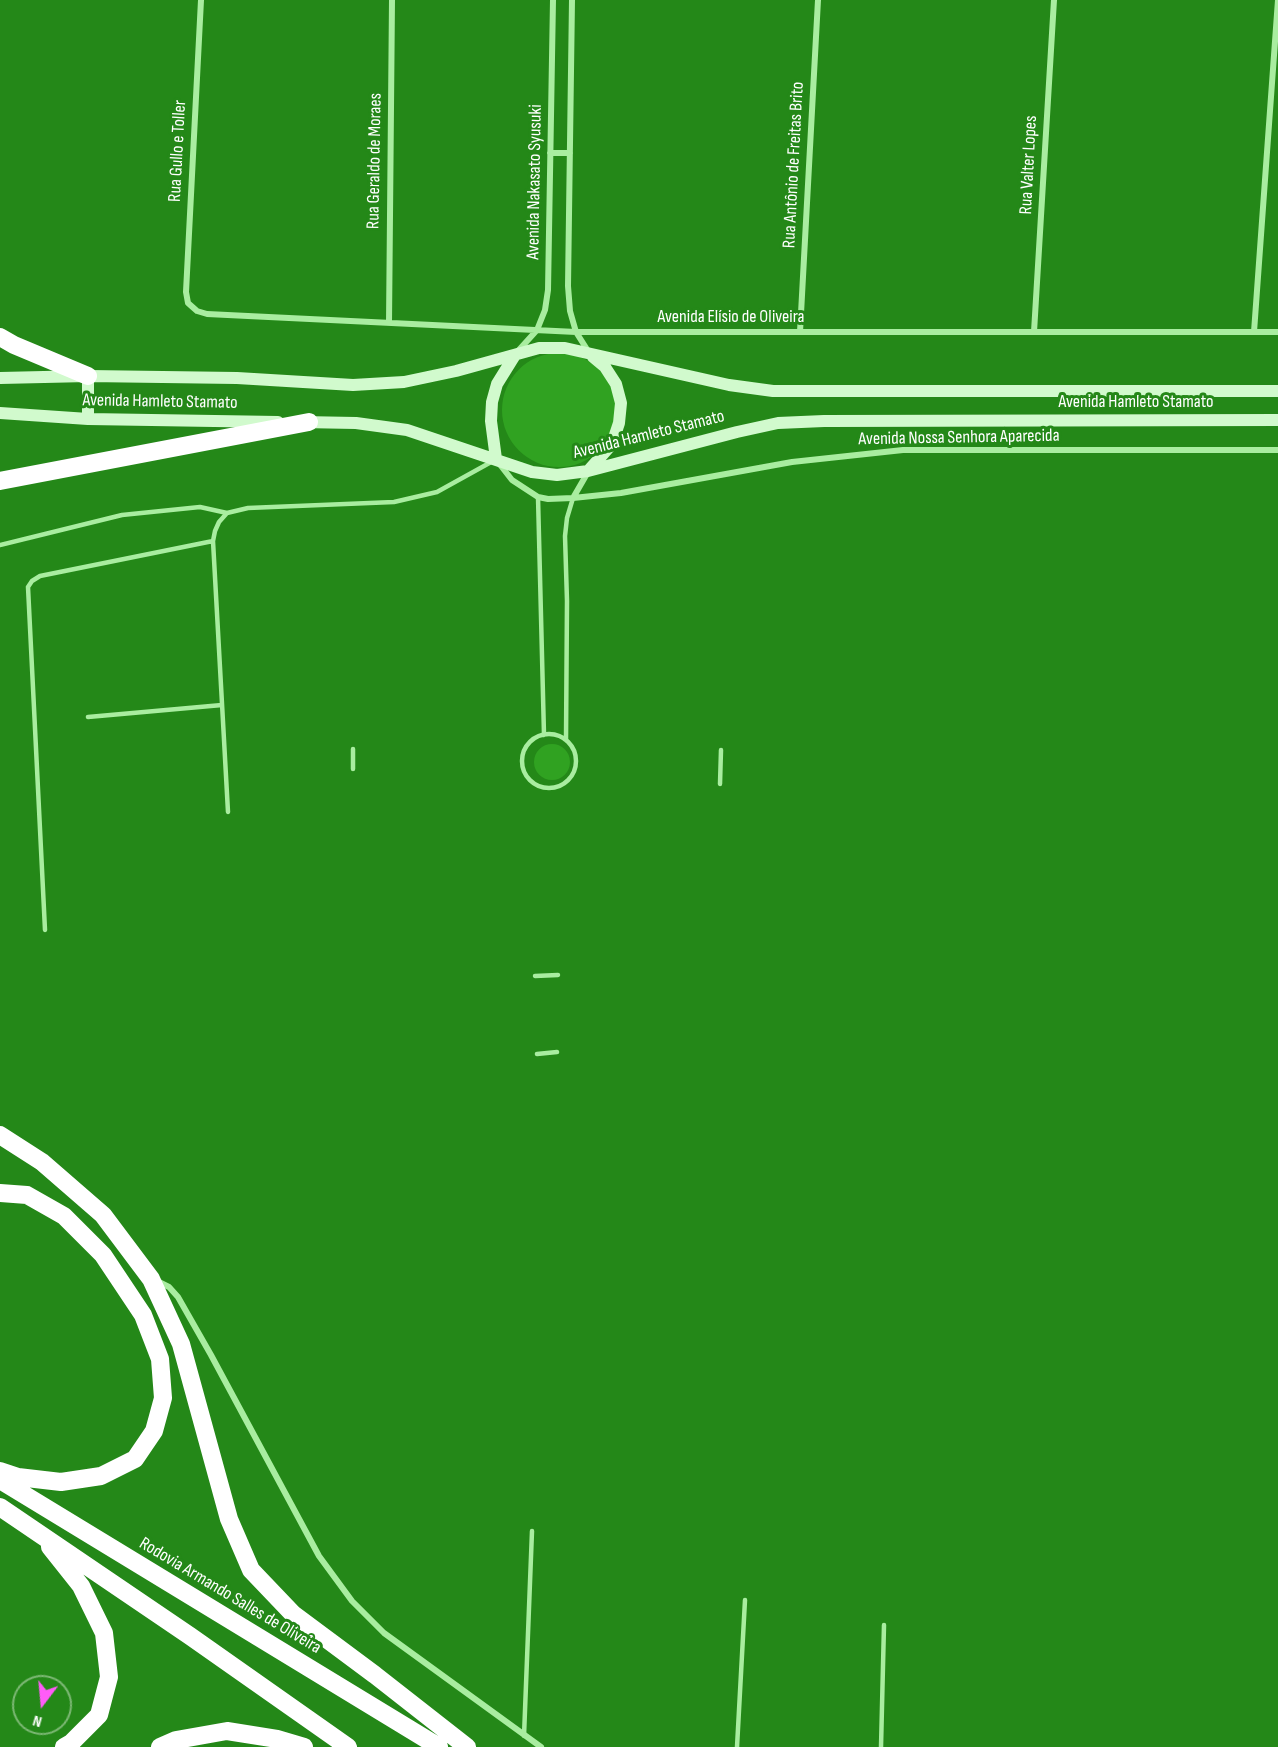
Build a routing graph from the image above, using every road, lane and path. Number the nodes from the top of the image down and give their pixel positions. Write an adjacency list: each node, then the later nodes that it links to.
1 (201, 0): 10 (street, Rua Gullo e Toller)
2 (392, 0): 11 (street, Rua Geraldo de Moraes)
3 (553, 0): 8 (street, Avenida Nakasato Syusuki)
4 (572, 0): 9 (street, Avenida Nakasato Syusuki)
5 (818, 0): 14 (street, Rua Antônio de Freitas Brito)
6 (1054, 0): 15 (street, Rua Valter Lopes)
7 (1278, 0): 16 (street)
8 (550, 153): 9 (street); 12 (street, Avenida Nakasato Syusuki)
9 (570, 153): 13 (street, Avenida Nakasato Syusuki)
10 (188, 303): 11 (street, Avenida Elísio de Oliveira)
11 (389, 323): 12 (street, Avenida Elísio de Oliveira)
12 (537, 330): 13 (street, Avenida Elísio de Oliveira); 20 (street, Avenida Nakasato Syusuki)
13 (576, 332): 14 (street, Avenida Elísio de Oliveira); 19 (street, Avenida Nakasato Syusuki)
14 (800, 332): 15 (street, Avenida Elísio de Oliveira)
15 (1034, 332): 16 (street, Avenida Elísio de Oliveira)
16 (1254, 332): 17 (street, Avenida Elísio de Oliveira)
17 (1278, 332)
18 (0, 337): 21 (highway)
19 (590, 354): 20 (main road, Avenida Hamleto Stamato); 23 (main road, Avenida Hamleto Stamato); 30 (main road)
20 (515, 355): 21 (main road, Avenida Hamleto Stamato); 29 (main road)
21 (88, 376): 22 (main road, Avenida Hamleto Stamato); 25 (main road)
22 (0, 378)
23 (1278, 391)
24 (0, 412): 25 (main road, Avenida Hamleto Stamato)
25 (88, 419): 27 (main road, Avenida Hamleto Stamato)
26 (1278, 420): 30 (main road, Avenida Hamleto Stamato)
27 (309, 422): 29 (main road, Avenida Hamleto Stamato); 31 (highway)
28 (1278, 450): 33 (street, Avenida Nossa Senhora Aparecida)
29 (496, 459): 30 (main road, Avenida Hamleto Stamato); 32 (street); 34 (lane)
30 (588, 471): 33 (street)
31 (0, 481)
32 (538, 497): 33 (street, Avenida Nossa Senhora Aparecida); 39 (lane)
33 (573, 498): 40 (lane)
34 (227, 513): 35 (lane); 36 (lane)
35 (213, 541): 37 (lane); 46 (lane)
36 (0, 545)
37 (222, 705): 38 (lane); 45 (lane)
38 (88, 717)
39 (544, 735): 40 (lane); 40 (lane)
40 (566, 740)
41 (353, 749): 43 (lane)
42 (721, 750): 44 (lane)
43 (353, 769)
44 (720, 784)
45 (228, 812)
46 (45, 930)
47 (558, 975): 48 (lane)
48 (535, 976)
49 (557, 1052): 50 (lane)
50 (537, 1054)
51 (0, 1135): 53 (highway)
52 (0, 1193): 54 (highway)
53 (151, 1280): 61 (street); 67 (highway)
54 (0, 1471)
55 (0, 1480): 66 (highway, Rodovia Armando Salles de Oliveira)
56 (0, 1508): 57 (highway)
57 (37, 1532): 62 (highway); 65 (highway)
58 (532, 1532): 61 (lane)
59 (746, 1599): 69 (lane)
60 (884, 1625): 70 (lane)
61 (524, 1736): 68 (street)
62 (64, 1747)
63 (160, 1747): 64 (highway)
64 (304, 1747)
65 (348, 1747)
66 (438, 1747)
67 (467, 1747)
68 (541, 1747)
69 (737, 1747)
70 (881, 1747)

